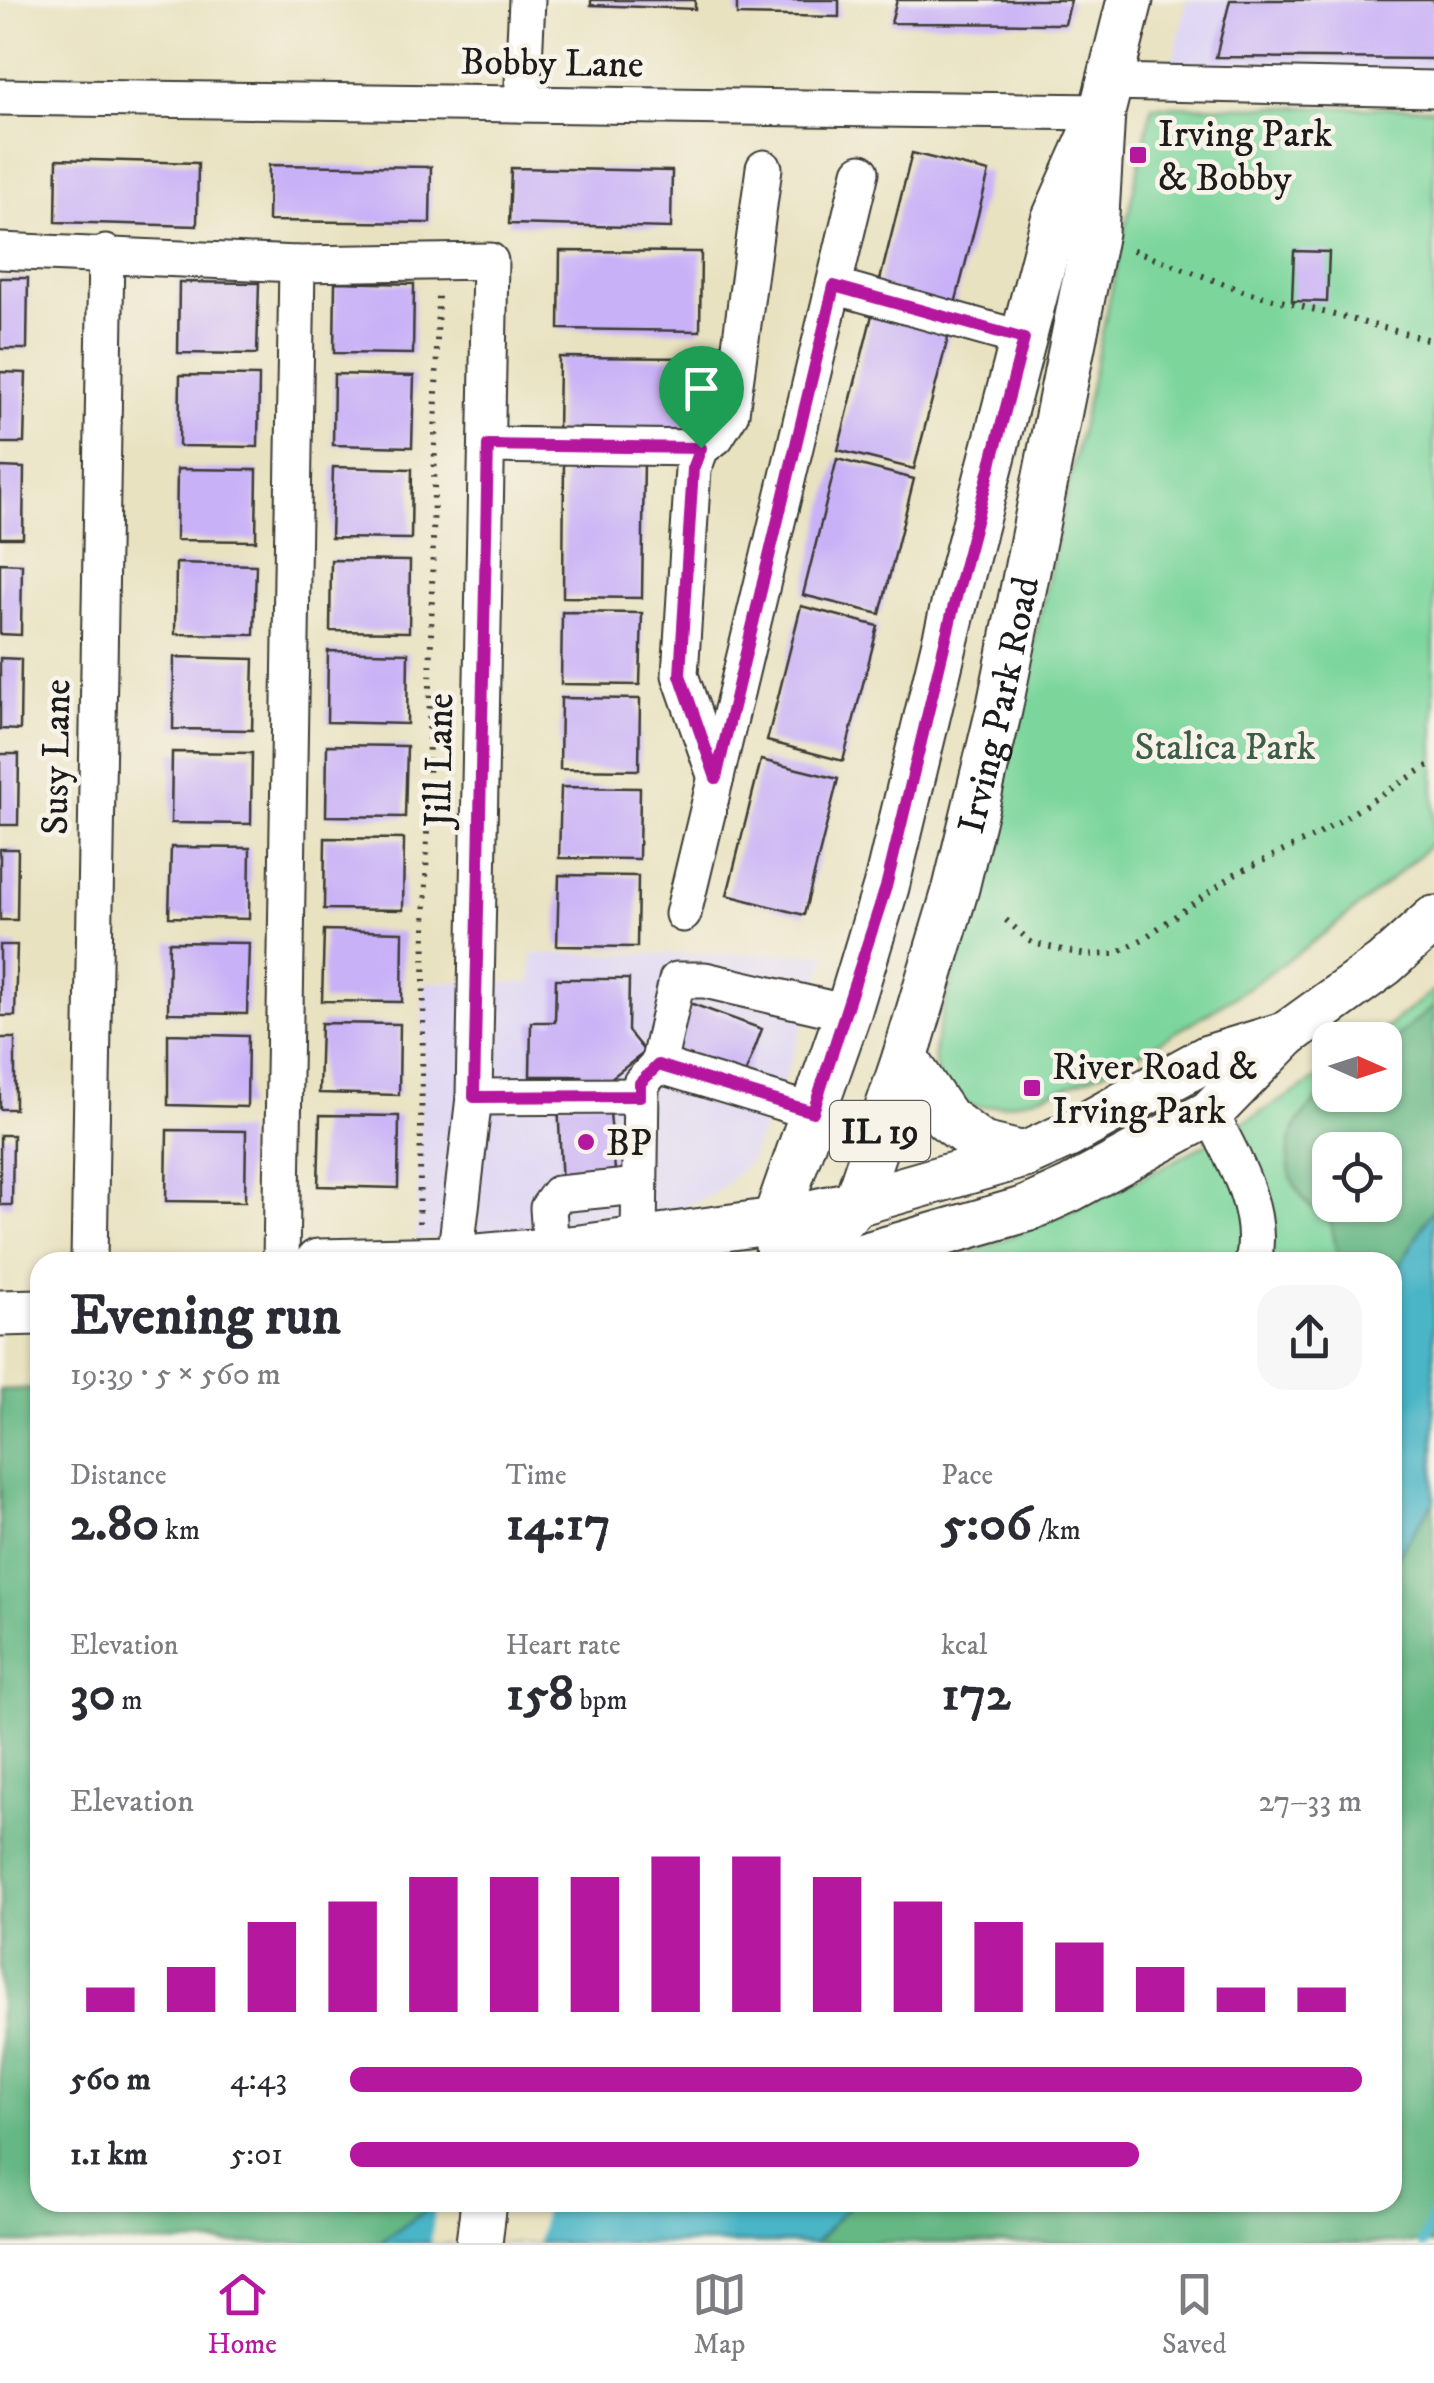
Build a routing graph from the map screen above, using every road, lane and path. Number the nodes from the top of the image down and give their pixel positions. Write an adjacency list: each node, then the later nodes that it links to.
1 (527, 0): 6 (street)
2 (1130, 0): 5 (main road, Irving Park Road / IL 19)
3 (1434, 89): 5 (street, Bobby Lane)
4 (0, 97): 6 (street, Bobby Lane)
5 (1106, 97): 6 (street, Bobby Lane); 15 (main road, Irving Park Road / IL 19); 26 (main road, Irving Park Road / IL 19)
6 (522, 104)
7 (764, 168): 18 (street)
8 (861, 172): 14 (street)
9 (0, 250): 11 (street)
10 (1132, 250): 16 (path)
11 (106, 253): 13 (street); 39 (street, Susy Lane)
12 (439, 262): 13 (street); 17 (street, Jill Lane); 35 (path)
13 (296, 264): 40 (street)
14 (834, 286): 15 (street); 20 (street)
15 (1024, 339): 24 (main road, Irving Park Road / IL 19)
16 (1434, 342)
17 (488, 445): 18 (street); 29 (street, Jill Lane)
18 (701, 448): 20 (street)
19 (1434, 762): 23 (path)
20 (716, 778): 21 (street)
21 (683, 914)
22 (1434, 919): 25 (main road)
23 (1006, 920)
24 (848, 1013): 27 (street); 30 (main road, Irving Park Road / IL 19)
25 (1287, 1034): 31 (main road); 32 (main road)
26 (905, 1058): 32 (main road); 34 (main road, Irving Park Road / IL 19)
27 (658, 1065): 28 (street); 30 (street)
28 (640, 1096): 29 (street); 33 (street)
29 (474, 1097): 41 (street, Jill Lane)
30 (813, 1112): 37 (main road, Irving Park Road / IL 19)
31 (1210, 1112): 44 (main road); 45 (street)
32 (1024, 1155): 34 (main road)
33 (640, 1186): 36 (street); 38 (street)
34 (856, 1203): 37 (main road); 43 (main road, Irving Park Road / IL 19)
35 (419, 1224)
36 (639, 1240): 37 (main road); 38 (main road)
37 (778, 1242)
38 (551, 1251): 42 (main road)
39 (89, 1252)
40 (281, 1252)
41 (456, 1252)
42 (539, 1252)
43 (809, 1252)
44 (876, 1252)
45 (1254, 1252)
46 (30, 1312): 47 (main road)
47 (0, 1313)
48 (483, 2212): 49 (main road)
49 (480, 2243)

